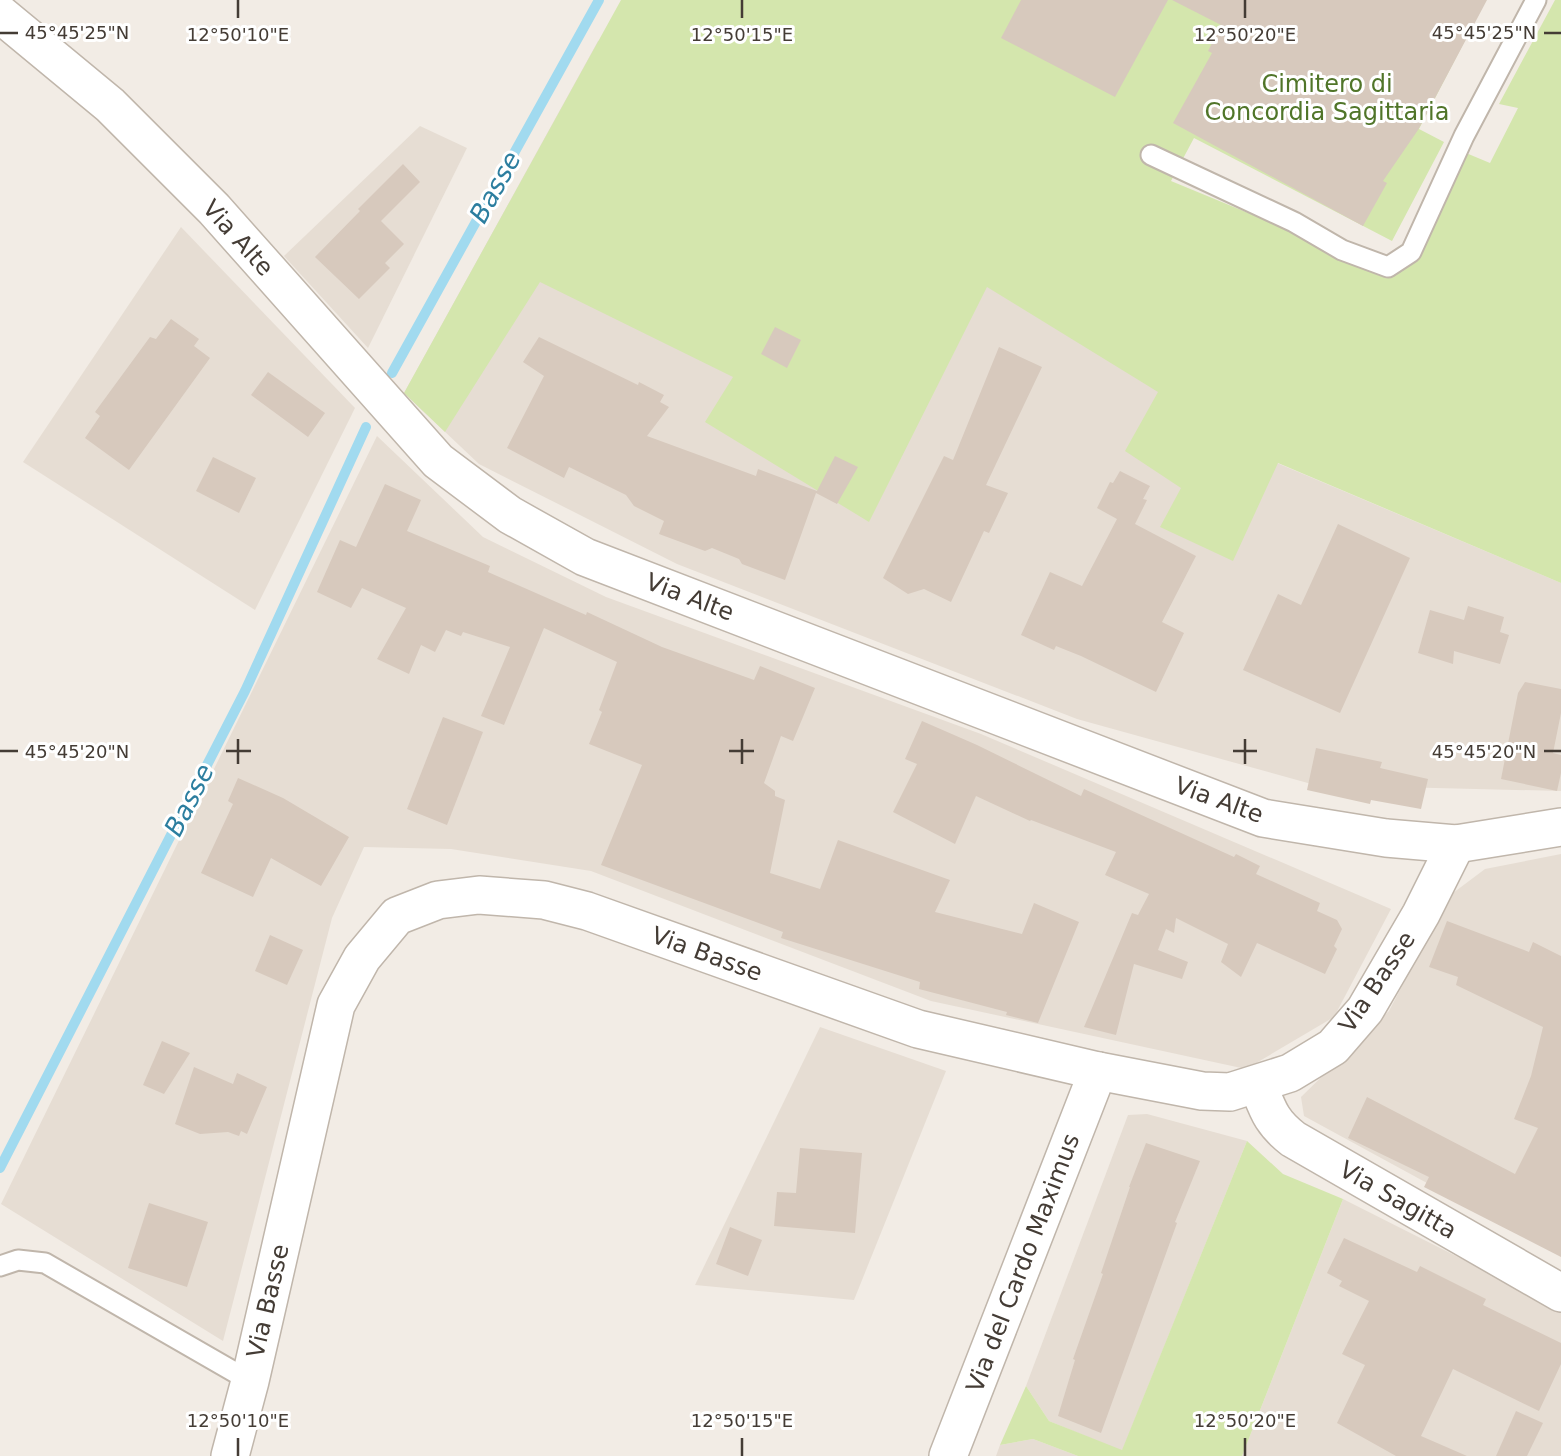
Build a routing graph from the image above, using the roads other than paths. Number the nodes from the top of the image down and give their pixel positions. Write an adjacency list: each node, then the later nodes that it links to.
1 (1536, 0): 3 (lane)
2 (0, 14): 5 (street, Via Alte)
3 (1151, 155)
4 (1561, 827): 5 (street, Via Alte)
5 (1456, 844): 7 (street, Via Basse)
6 (1098, 1071): 7 (street, Via Basse); 10 (street, Via Basse); 12 (street, Via del Cardo Maximus)
7 (1258, 1085): 9 (street, Via Sagitta)
8 (0, 1266): 10 (lane)
9 (1561, 1293)
10 (250, 1381): 11 (street, Via Basse)
11 (230, 1456)
12 (948, 1456)

